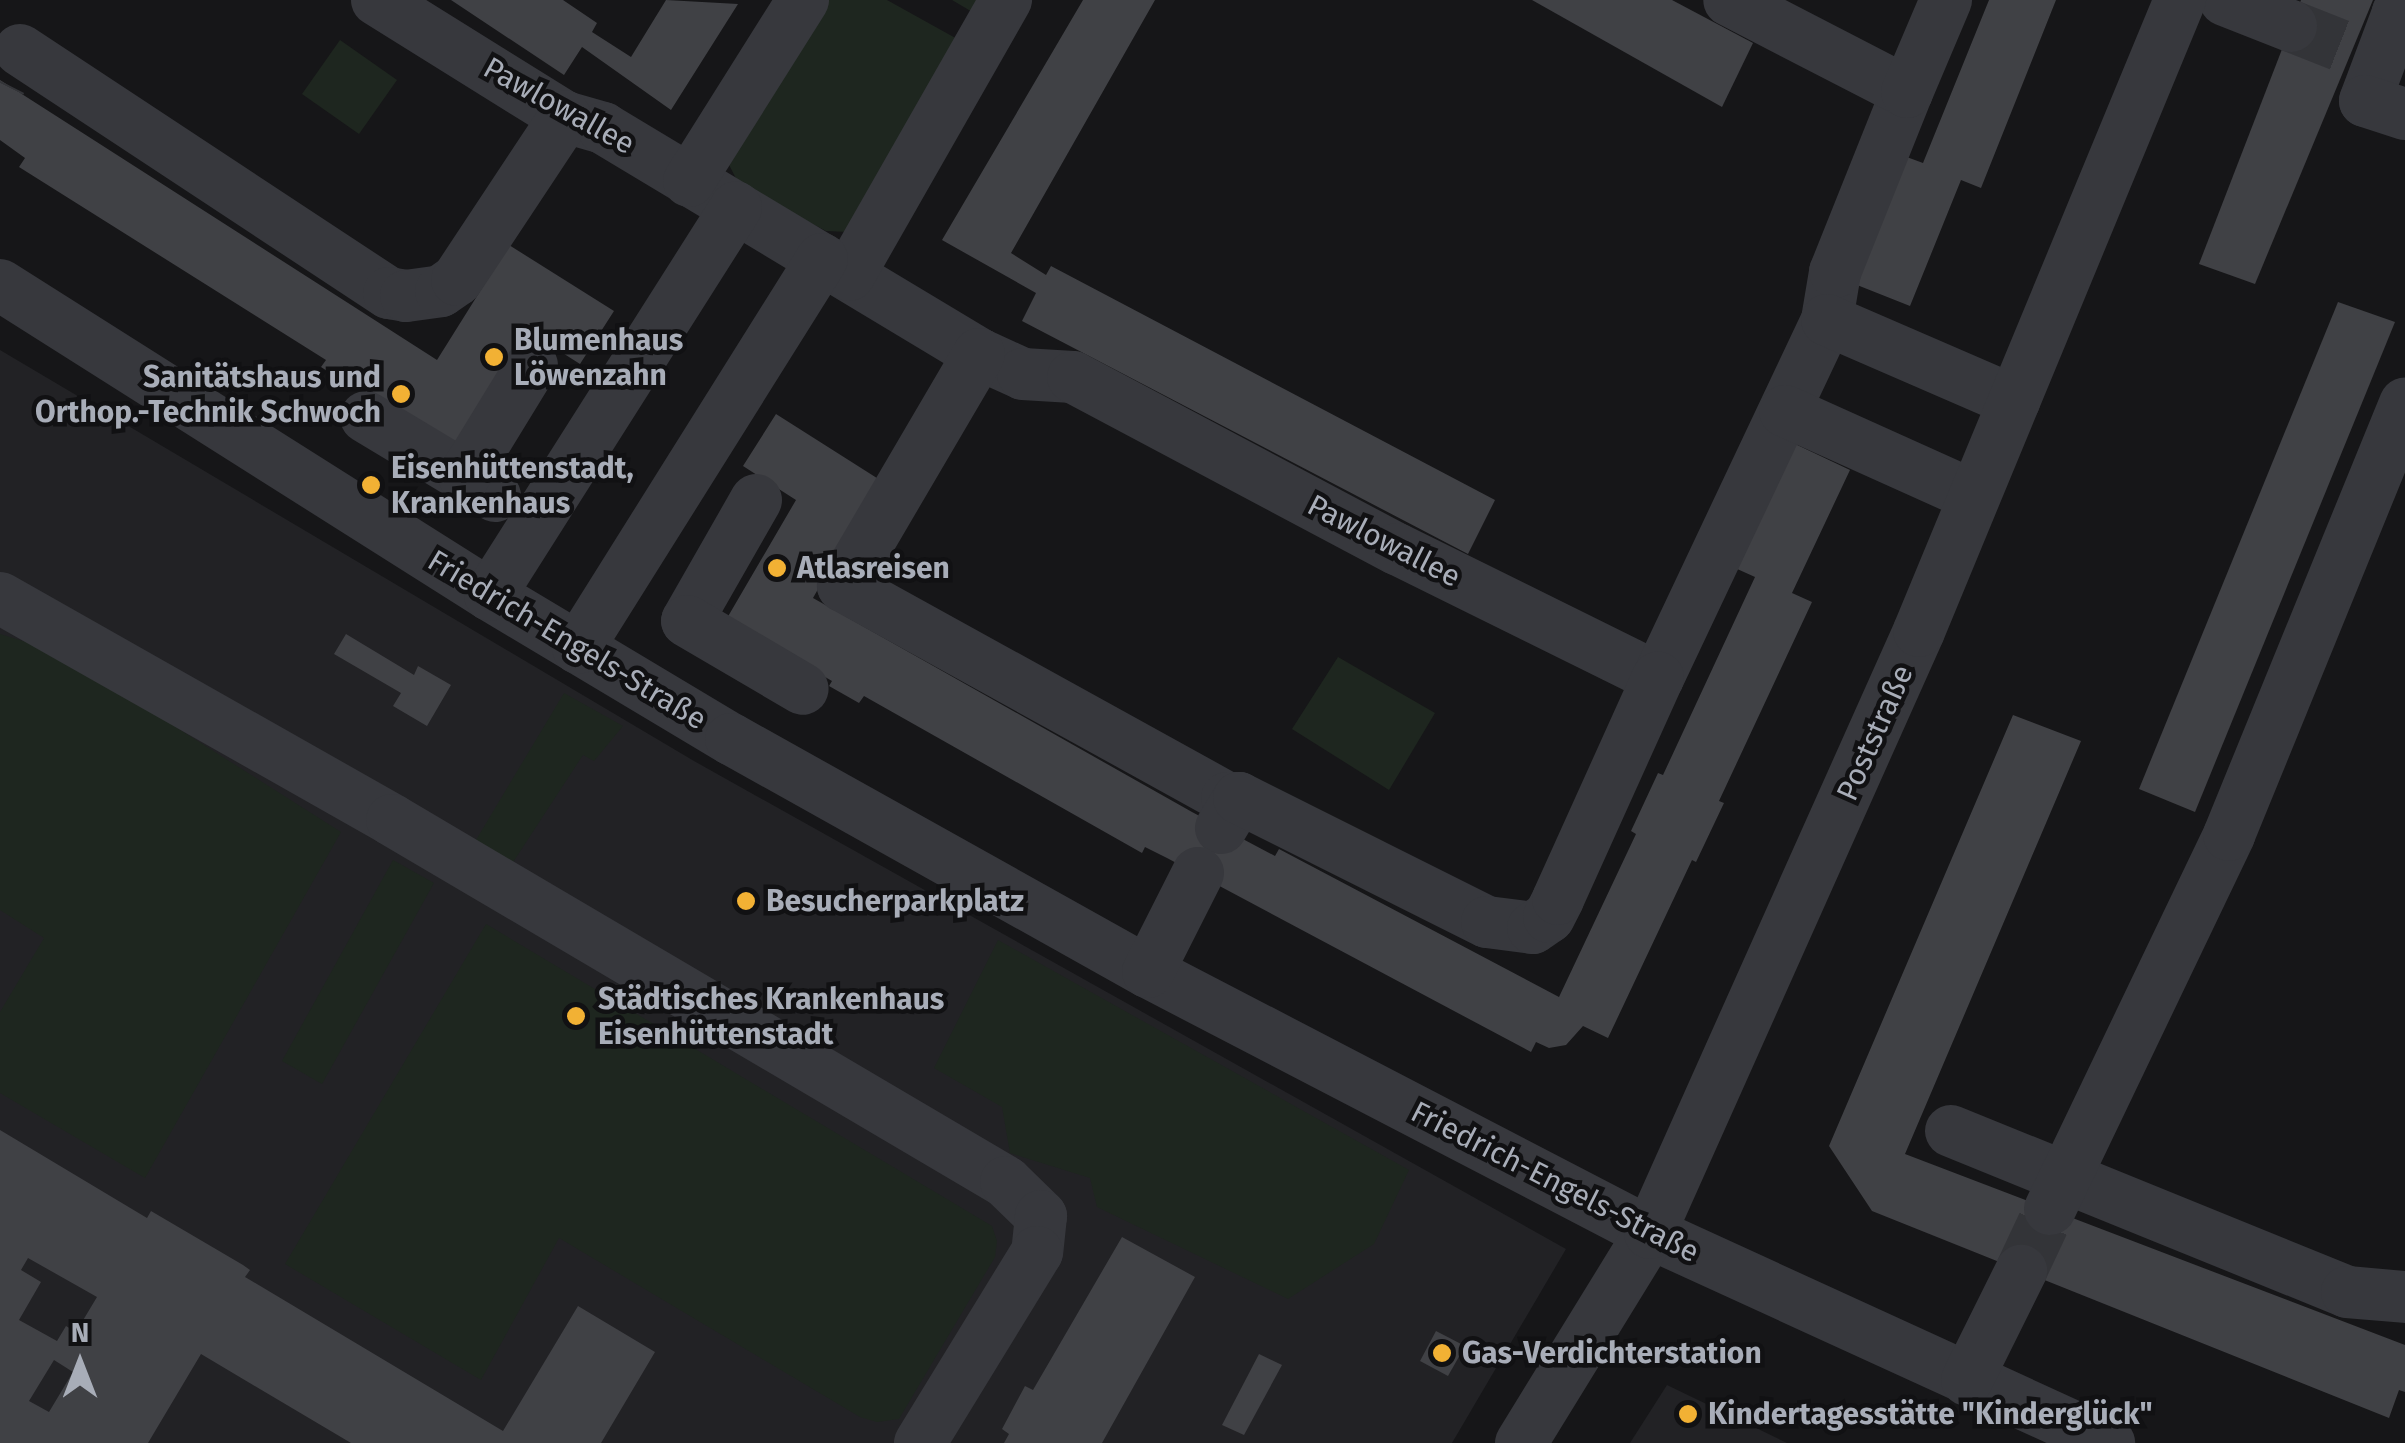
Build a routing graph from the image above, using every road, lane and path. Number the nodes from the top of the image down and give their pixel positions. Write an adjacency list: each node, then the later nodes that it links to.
1 (378, 0): 13 (street, Pawlowallee)
2 (803, 0): 14 (street)
3 (1006, 0): 16 (street)
4 (1728, 0): 11 (street)
5 (1946, 0): 11 (street)
6 (2180, 0): 21 (street, Poststraße)
7 (2225, 0): 9 (street)
8 (2405, 16): 12 (street)
9 (2291, 26)
10 (7, 56): 13 (street)
11 (1907, 92): 18 (street)
12 (2405, 114)
13 (565, 116): 14 (street, Pawlowallee)
14 (689, 180): 15 (street, Pawlowallee)
15 (736, 208): 16 (street, Pawlowallee); 27 (street)
16 (835, 267): 19 (street, Pawlowallee); 29 (street)
17 (0, 285): 27 (street, Friedrich-Engels-Straße)
18 (1827, 320): 21 (street); 23 (street)
19 (979, 354): 30 (street, Pawlowallee); 30 (street)
20 (532, 365): 24 (street)
21 (2014, 401): 25 (street, Poststraße)
22 (2405, 404): 35 (street)
23 (1786, 411): 25 (street); 30 (street)
24 (366, 416)
25 (1974, 496): 36 (street, Poststraße)
26 (756, 500): 31 (street)
27 (490, 596): 29 (street, Friedrich-Engels-Straße)
28 (0, 598): 40 (street)
29 (578, 648): 33 (street, Friedrich-Engels-Straße)
30 (1658, 678)
31 (803, 689)
32 (1198, 874): 33 (street)
33 (1148, 972): 36 (street, Friedrich-Engels-Straße)
34 (1951, 1131): 35 (street)
35 (2057, 1195): 38 (street)
36 (1650, 1233): 39 (street, Friedrich-Engels-Straße); 41 (street, Poststraße)
37 (2021, 1270): 39 (street)
38 (2405, 1297)
39 (1968, 1380): 42 (street, Friedrich-Engels-Straße)
40 (920, 1443)
41 (1521, 1443)
42 (2109, 1443)

